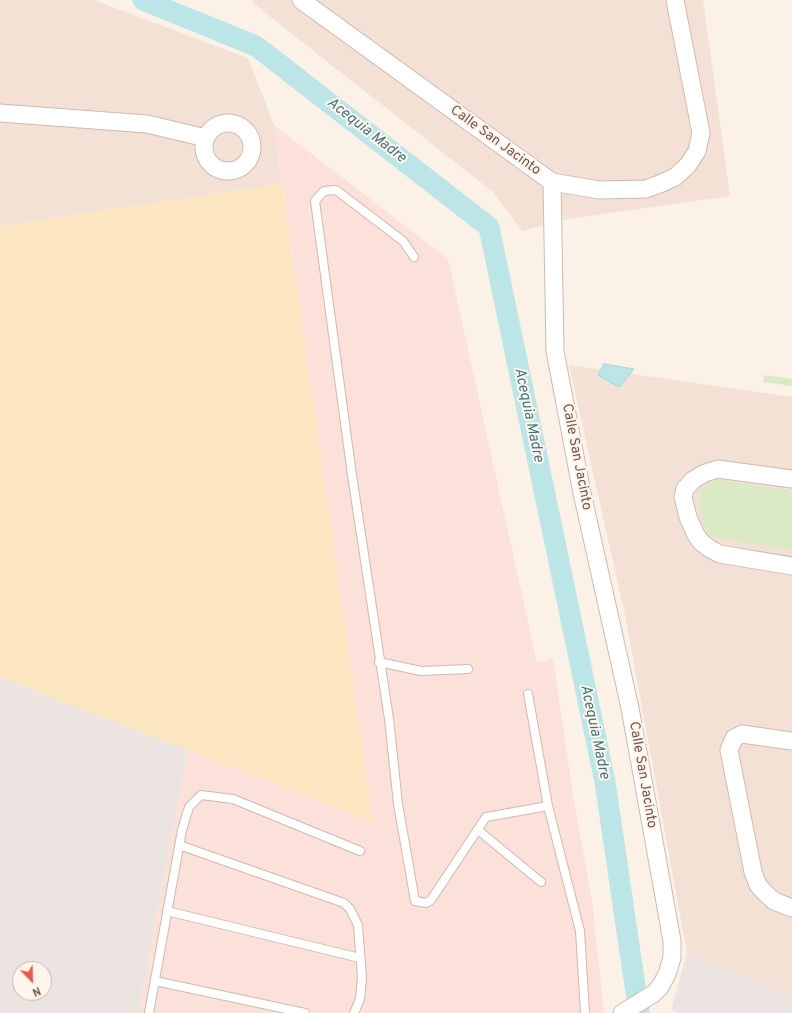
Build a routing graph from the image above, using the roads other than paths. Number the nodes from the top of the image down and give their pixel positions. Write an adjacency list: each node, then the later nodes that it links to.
1 (301, 0): 5 (street, Calle San Jacinto)
2 (674, 0): 5 (street)
3 (0, 113): 4 (street)
4 (206, 138)
5 (552, 182): 22 (street, Calle San Jacinto)
6 (414, 257): 9 (lane)
7 (792, 479): 8 (street)
8 (792, 566)
9 (379, 662): 10 (lane); 14 (lane)
10 (468, 669)
11 (528, 694): 13 (lane)
12 (792, 741): 18 (street)
13 (548, 806): 14 (lane); 26 (lane)
14 (478, 830): 17 (lane)
15 (179, 845): 16 (lane); 19 (lane); 20 (lane)
16 (360, 851)
17 (541, 882)
18 (792, 908)
19 (167, 911): 20 (lane); 21 (lane)
20 (360, 958): 25 (lane)
21 (154, 981): 23 (lane); 24 (lane)
22 (623, 1012)
23 (149, 1013)
24 (305, 1013)
25 (354, 1013)
26 (585, 1013)

